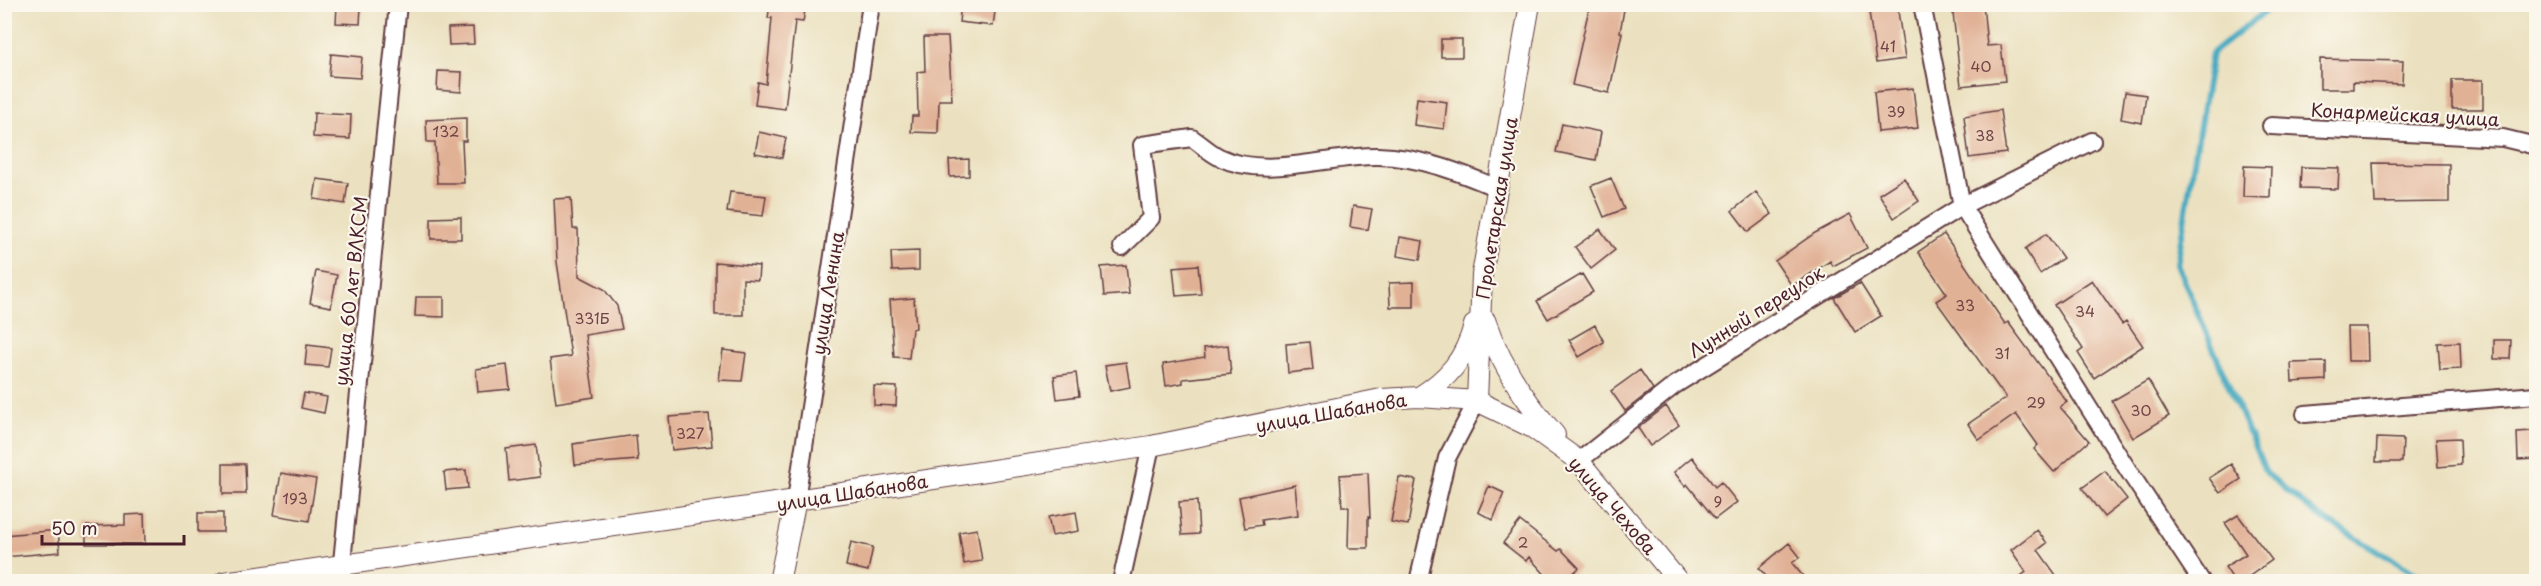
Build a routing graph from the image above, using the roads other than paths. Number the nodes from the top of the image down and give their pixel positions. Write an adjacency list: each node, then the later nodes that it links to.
1 (398, 4): 19 (street, улица 60 лет ВЛКСМ)
2 (871, 4): 18 (street, улица Ленина)
3 (1530, 4): 8 (street, Пролетарская улица)
4 (1922, 4): 9 (street)
5 (2271, 126): 7 (street, Конармейская улица)
6 (2092, 141): 9 (street, Лунный переулок)
7 (2536, 146)
8 (1497, 188): 10 (street); 11 (street, Пролетарская улица)
9 (1962, 206): 17 (street, Лунный переулок); 25 (street)
10 (1122, 247)
11 (1479, 305): 13 (street); 14 (street, Пролетарская улица); 17 (street)
12 (2536, 395): 15 (street)
13 (1419, 397): 14 (street, улица Шабанова); 16 (street, улица Шабанова)
14 (1477, 401): 17 (street, улица Чехова); 23 (street, Пролетарская улица)
15 (2305, 414)
16 (1151, 446): 18 (street, улица Шабанова); 22 (street)
17 (1579, 461): 24 (street, улица Чехова)
18 (796, 500): 19 (street, улица Шабанова); 21 (street, улица Ленина)
19 (341, 572): 20 (street, улица Шабанова)
20 (224, 582)
21 (779, 582)
22 (1121, 582)
23 (1418, 582)
24 (1679, 582)
25 (2202, 582)

